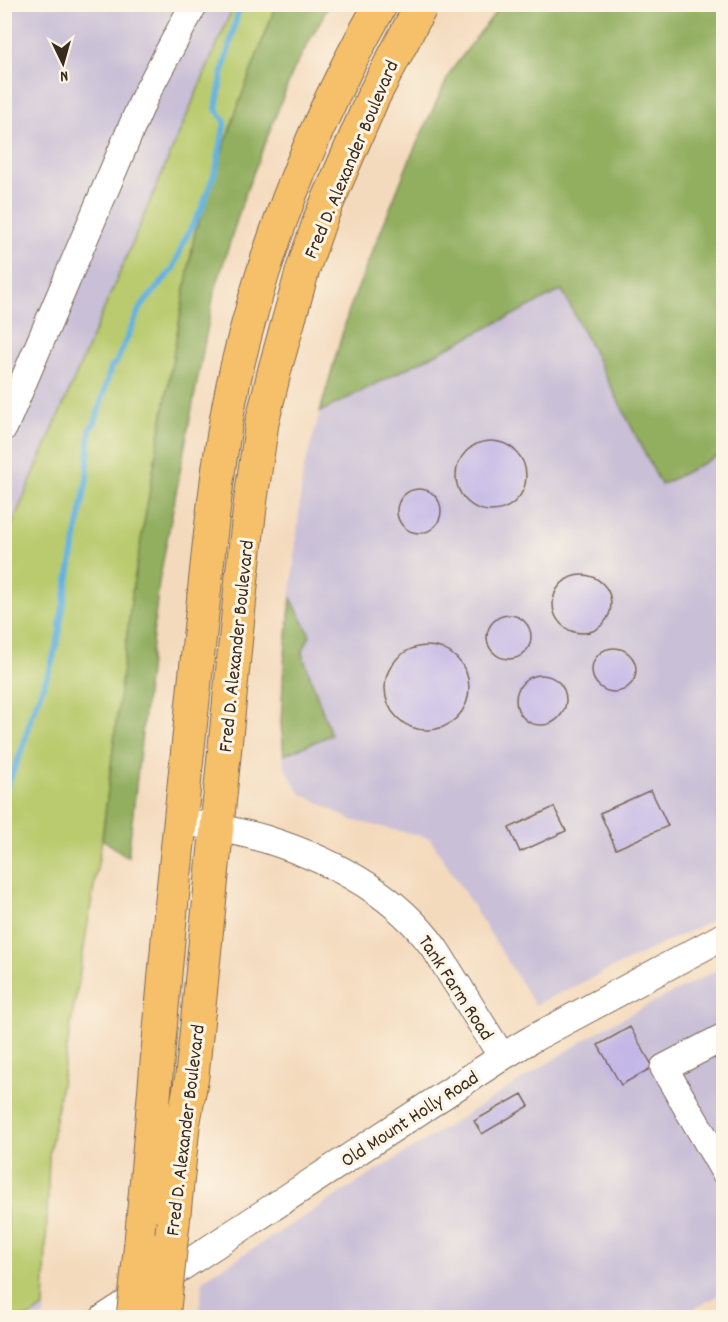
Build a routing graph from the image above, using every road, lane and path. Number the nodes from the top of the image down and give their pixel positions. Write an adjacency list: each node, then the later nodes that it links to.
1 (194, 4): 4 (street)
2 (381, 4): 5 (main road, Fred D. Alexander Boulevard)
3 (422, 4): 6 (main road, Fred D. Alexander Boulevard)
4 (4, 427)
5 (181, 821): 6 (street, Tank Farm Road); 12 (main road, Fred D. Alexander Boulevard, bridge)
6 (217, 828): 9 (street, Tank Farm Road); 13 (main road, Fred D. Alexander Boulevard, bridge)
7 (723, 936): 9 (street, Old Mount Holly Road)
8 (723, 1037): 10 (street)
9 (502, 1057): 11 (street, Old Mount Holly Road)
10 (723, 1171)
11 (104, 1317)
12 (134, 1317)
13 (163, 1317)

